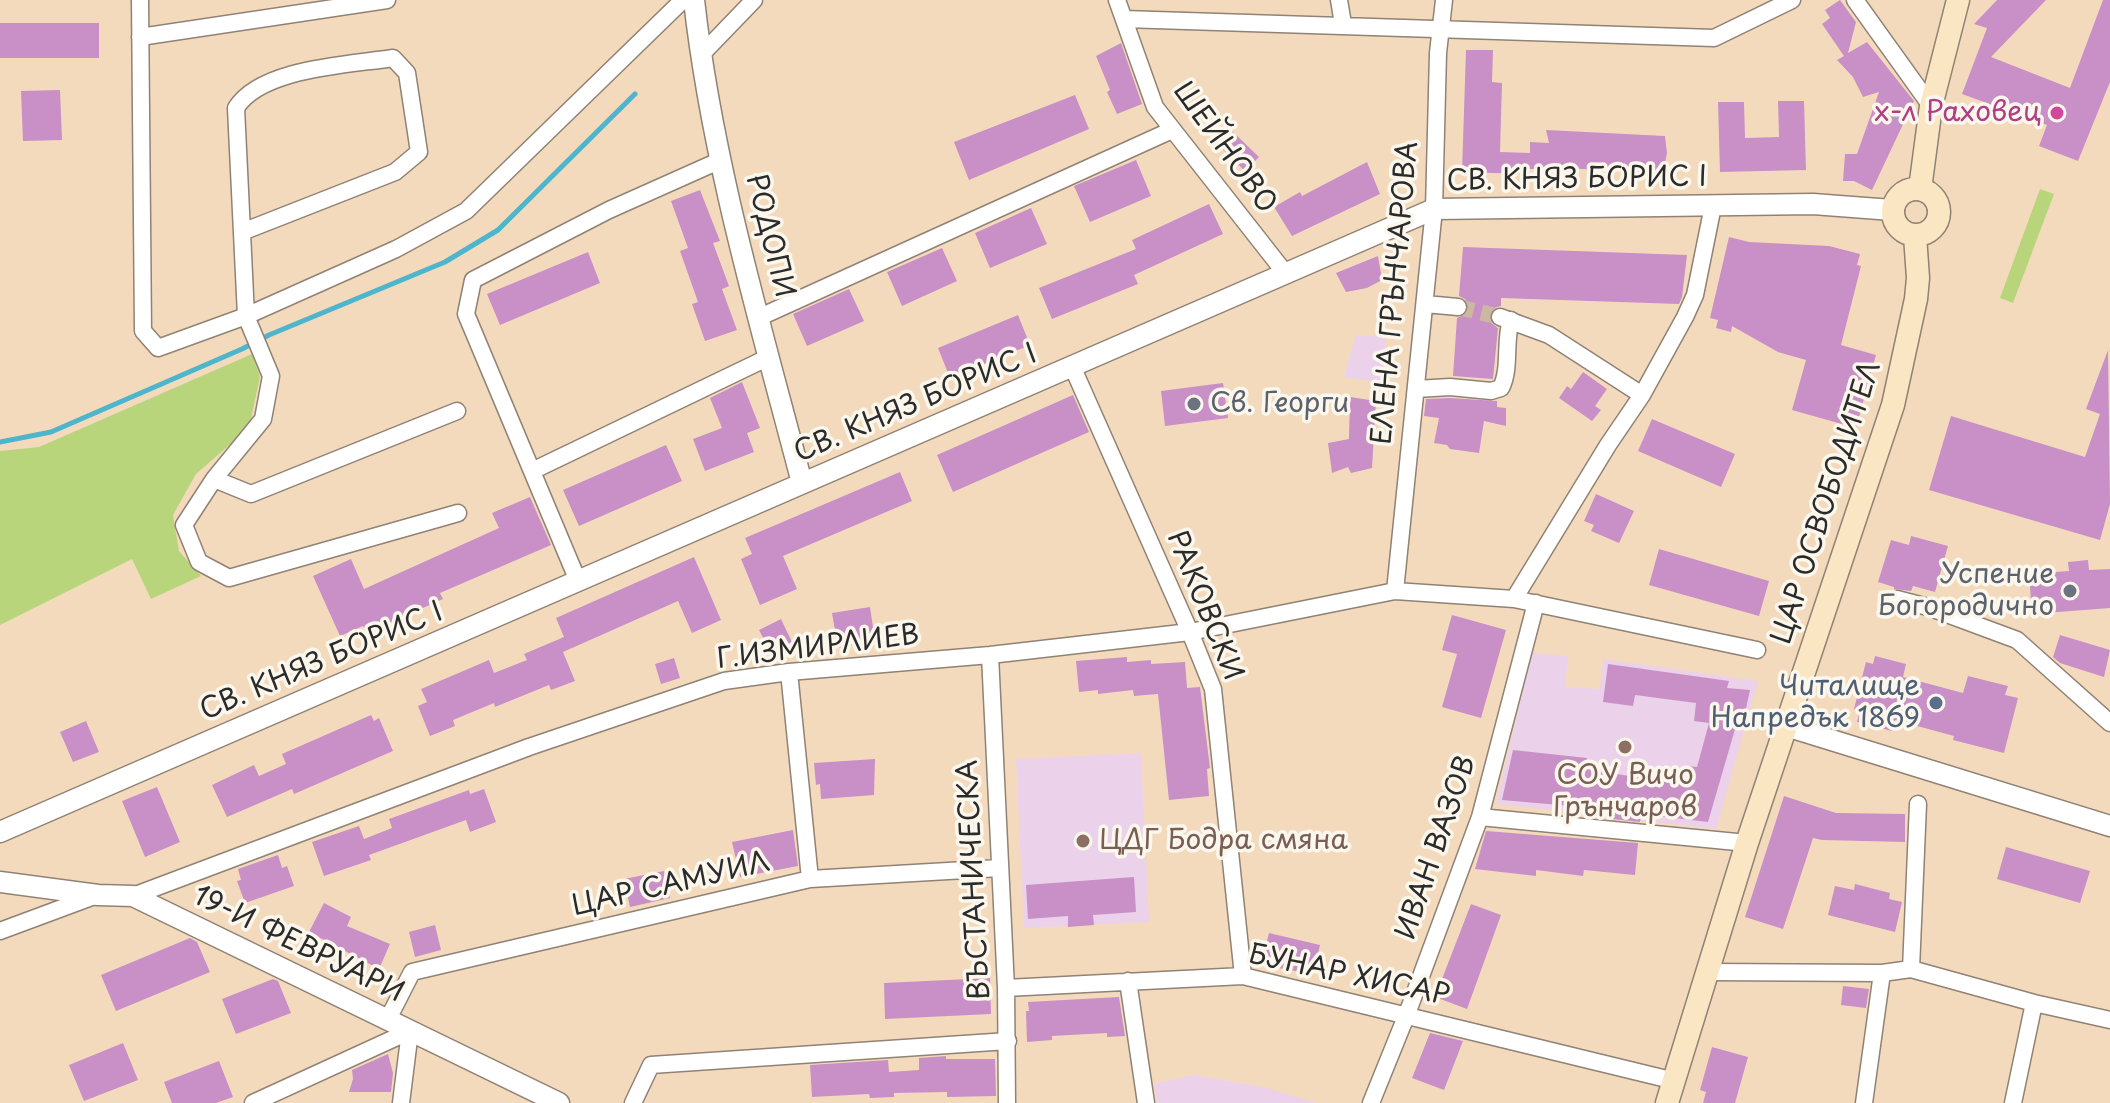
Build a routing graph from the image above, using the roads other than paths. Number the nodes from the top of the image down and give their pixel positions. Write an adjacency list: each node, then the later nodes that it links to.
1 (140, 0): 15 (street)
2 (387, 0): 15 (street)
3 (683, 0): 29 (street)
4 (694, 0): 16 (street, РОДОПИ)
5 (754, 0): 16 (street)
6 (1117, 0): 12 (street, ШЕЙНОВО)
7 (1339, 0): 13 (street)
8 (1444, 0): 14 (street, ЕЛЕНА ГРЪНЧАРОВА)
9 (1792, 0): 14 (street)
10 (1855, 0): 17 (street)
11 (1958, 0): 17 (main road)
12 (1124, 19): 13 (street); 18 (street, ШЕЙНОВО)
13 (1343, 24): 14 (street)
14 (1439, 29): 22 (street, ЕЛЕНА ГРЪНЧАРОВА)
15 (140, 37): 29 (street)
16 (700, 56): 19 (street, РОДОПИ)
17 (1931, 106): 20 (main road)
18 (1172, 130): 26 (street, ШЕЙНОВО); 30 (street)
19 (721, 160): 30 (street, РОДОПИ); 36 (street)
20 (1920, 189): 23 (main road); 25 (main road)
21 (1713, 206): 22 (street, СВ. КНЯЗ БОРИС I); 23 (street, СВ. КНЯЗ БОРИС I); 34 (street)
22 (1434, 209): 26 (street, СВ. КНЯЗ БОРИС I); 27 (street, ЕЛЕНА ГРЪНЧАРОВА)
23 (1892, 210): 25 (main road)
24 (242, 232): 24 (street); 29 (street)
25 (1915, 236): 50 (main road, ЦАР ОСВОБОДИТЕЛ)
26 (1286, 274): 32 (street, СВ. КНЯЗ БОРИС I)
27 (1425, 304): 28 (street); 33 (street, ЕЛЕНА ГРЪНЧАРОВА)
28 (1458, 307)
29 (246, 316): 37 (street)
30 (760, 317): 31 (street, РОДОПИ)
31 (769, 357): 36 (street); 38 (street, РОДОПИ)
32 (1072, 366): 38 (street, СВ. КНЯЗ БОРИС I); 45 (street, РАКОВСКИ)
33 (1416, 389): 34 (street); 41 (street, ЕЛЕНА ГРЪНЧАРОВА)
34 (1642, 395): 42 (street)
35 (457, 411): 37 (street)
36 (532, 471): 40 (street)
37 (214, 479): 39 (street)
38 (802, 483): 40 (street, СВ. КНЯЗ БОРИС I)
39 (458, 513)
40 (578, 581): 54 (street, СВ. КНЯЗ БОРИС I)
41 (1395, 591): 42 (street, Г.ИЗМИРЛИЕВ); 45 (street, Г.ИЗМИРЛИЕВ)
42 (1514, 599): 44 (street, Г.ИЗМИРЛИЕВ)
43 (1897, 599): 49 (street)
44 (1536, 603): 46 (street, Г.ИЗМИРЛИЕВ); 52 (street, ИВАН ВАЗОВ)
45 (1190, 632): 47 (street, Г.ИЗМИРЛИЕВ); 65 (street, РАКОВСКИ)
46 (1757, 650)
47 (990, 655): 48 (street, Г.ИЗМИРЛИЕВ); 56 (street, ВЪСТАНИЧЕСКА)
48 (789, 672): 57 (street); 60 (street, Г.ИЗМИРЛИЕВ)
49 (2110, 723)
50 (1786, 726): 53 (street); 55 (main road, ЦАР ОСВОБОДИТЕЛ)
51 (1918, 804): 62 (street)
52 (1480, 817): 55 (street); 69 (street, ИВАН ВАЗОВ)
53 (2110, 826)
54 (0, 832)
55 (1747, 843): 63 (main road, ЦАР ОСВОБОДИТЕЛ)
56 (1000, 868): 57 (street, ЦАР САМУИЛ); 67 (street, ВЪСТАНИЧЕСКА)
57 (810, 879): 71 (street, ЦАР САМУИЛ)
58 (0, 882): 59 (street, 19-И ФЕВРУАРИ)
59 (98, 895): 60 (street, 19-И ФЕВРУАРИ); 61 (street)
60 (133, 896): 71 (street, 19-И ФЕВРУАРИ)
61 (0, 931)
62 (1911, 969): 64 (street); 68 (street)
63 (1707, 972): 64 (street); 74 (main road, ЦАР ОСВОБОДИТЕЛ)
64 (1882, 973): 83 (street)
65 (1243, 976): 66 (street, БУНАР ХИСАР); 69 (street, БУНАР ХИСАР)
66 (1128, 981): 67 (street, БУНАР ХИСАР); 80 (street)
67 (1006, 988): 73 (street, ВЪСТАНИЧЕСКА)
68 (2034, 1003): 70 (street); 84 (street)
69 (1407, 1014): 74 (street, БУНАР ХИСАР); 81 (street, ИВАН ВАЗОВ)
70 (2110, 1020)
71 (387, 1021): 72 (street, 19-И ФЕВРУАРИ)
72 (410, 1031): 75 (street); 76 (street); 77 (street, 19-И ФЕВРУАРИ)
73 (1008, 1041): 78 (street); 79 (street, ВЪСТАНИЧЕСКА)
74 (1675, 1081): 82 (main road, ЦАР ОСВОБОДИТЕЛ)
75 (253, 1103)
76 (401, 1103)
77 (559, 1103)
78 (633, 1103)
79 (1007, 1103)
80 (1146, 1103)
81 (1371, 1103)
82 (1667, 1103)
83 (1864, 1103)
84 (2013, 1103)

